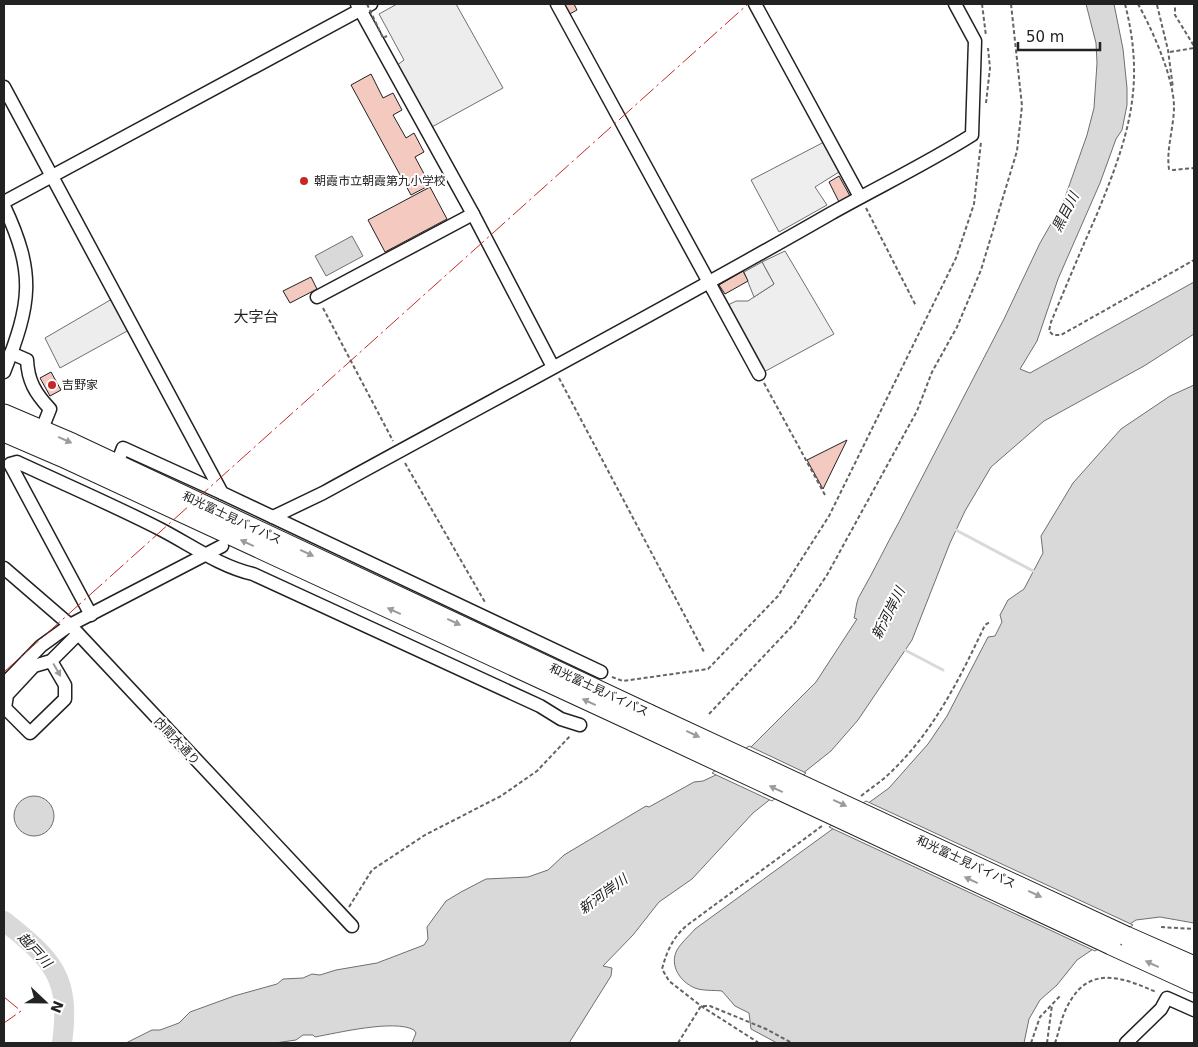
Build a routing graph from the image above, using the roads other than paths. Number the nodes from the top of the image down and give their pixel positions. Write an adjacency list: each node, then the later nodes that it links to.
1 (557, 4): 10 (street)
2 (755, 4): 7 (street)
3 (955, 4): 7 (street)
4 (364, 5): 6 (street); 9 (street)
5 (4, 87): 6 (street)
6 (53, 175): 8 (street); 20 (street)
7 (860, 197): 10 (street)
8 (4, 204): 12 (street)
9 (473, 214): 11 (street); 13 (street)
10 (708, 284): 13 (street); 15 (street)
11 (317, 297)
12 (12, 353): 14 (street); 17 (street)
13 (553, 367): 21 (street)
14 (4, 372)
15 (759, 374)
16 (4, 414): 17 (highway, 和光富士見バイパス)
17 (42, 429): 19 (highway, 和光富士見バイパス, one-way to 19)
18 (4, 432): 30 (highway, 和光富士見バイパス, one-way to 18)
19 (117, 464): 20 (street); 30 (highway, 和光富士見バイパス, one-way to 30)
20 (222, 493): 21 (street)
21 (273, 517): 28 (street)
22 (222, 546): 23 (street)
23 (206, 556): 25 (street); 25 (street); 31 (street)
24 (4, 568): 26 (street, 内間木通り)
25 (91, 615): 26 (street)
26 (74, 630): 27 (street); 29 (street); 32 (street, 内間木通り)
27 (52, 661): 27 (street, one-way to 27)
28 (601, 672)
29 (4, 684)
30 (641, 718): 33 (highway, 和光富士見バイパス, bridge)
31 (580, 725)
32 (348, 923)
33 (1119, 941): 34 (highway, 和光富士見バイパス); 35 (highway, 和光富士見バイパス, one-way to 33)
34 (1194, 966)
35 (1194, 983)
36 (1194, 1010): 37 (street)
37 (1126, 1043)

